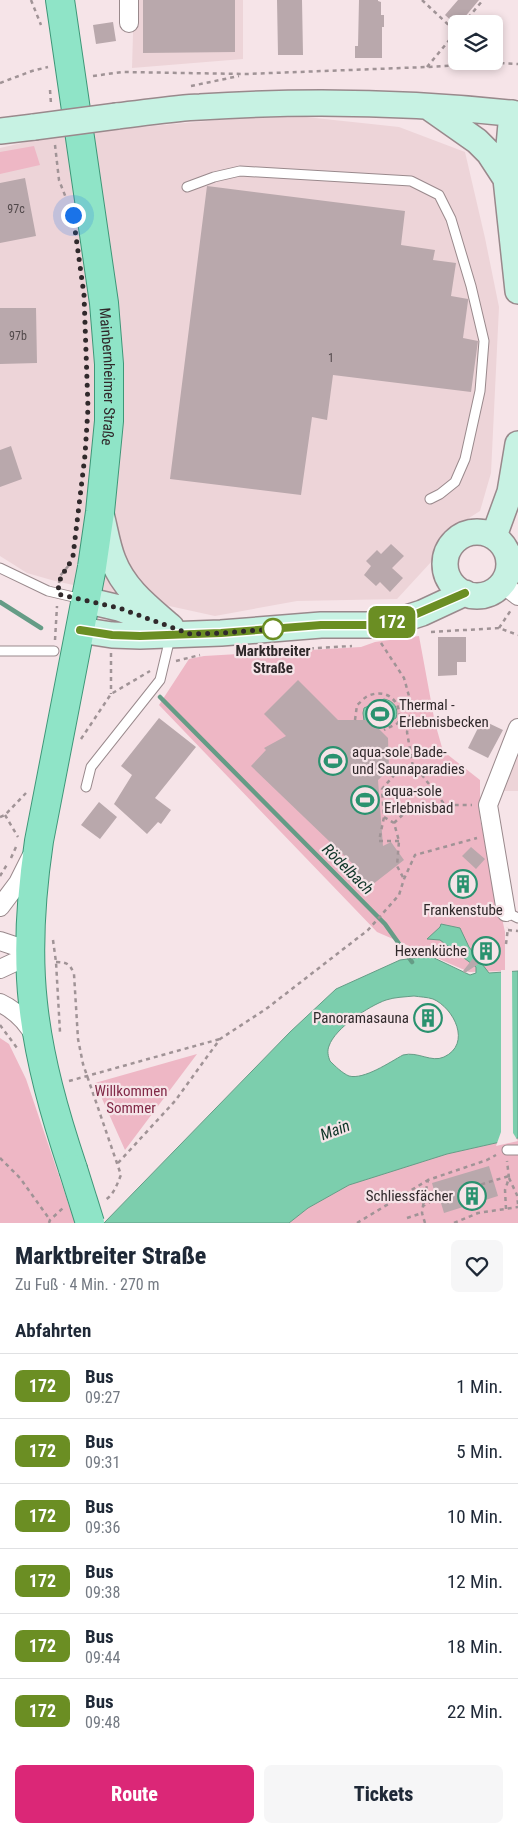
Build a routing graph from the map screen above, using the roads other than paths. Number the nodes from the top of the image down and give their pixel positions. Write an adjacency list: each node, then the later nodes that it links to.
1 (129, 0): 3 (street)
2 (59, 1): 12 (main road, Mainbernheimer Straße)
3 (129, 23)
4 (428, 106): 5 (main road); 6 (main road, bridge); 7 (main road)
5 (515, 114): 7 (main road)
6 (0, 131)
7 (506, 180): 9 (main road)
8 (187, 187): 11 (lane)
9 (518, 291)
10 (518, 444): 13 (main road)
11 (430, 499)
12 (100, 512): 18 (main road, Mainbernheimer Straße); 21 (main road)
13 (494, 536): 15 (main road); 17 (main road)
14 (0, 568): 18 (lane)
15 (446, 571): 16 (main road); 19 (main road)
16 (465, 593): 17 (main road); 19 (main road)
17 (511, 596)
18 (85, 600): 20 (main road, Mainbernheimer Straße); 21 (main road)
19 (321, 625): 21 (main road)
20 (80, 630): 21 (main road); 26 (main road, Mainbernheimer Straße)
21 (184, 637): 25 (lane)
22 (0, 651): 23 (lane)
23 (54, 651)
24 (518, 728): 28 (street)
25 (86, 787)
26 (39, 841): 27 (street, Mainbernheimer Straße); 30 (main road, Mainbernheimer Straße)
27 (0, 907)
28 (512, 915)
29 (0, 941): 30 (street)
30 (30, 955): 31 (street); 33 (main road, Mainbernheimer Straße)
31 (0, 969)
32 (0, 1003): 33 (street, Mainbernheimer Straße)
33 (50, 1044): 36 (main road, Mainbernheimer Straße, bridge)
34 (507, 1150): 35 (lane)
35 (518, 1150)
36 (90, 1223)

